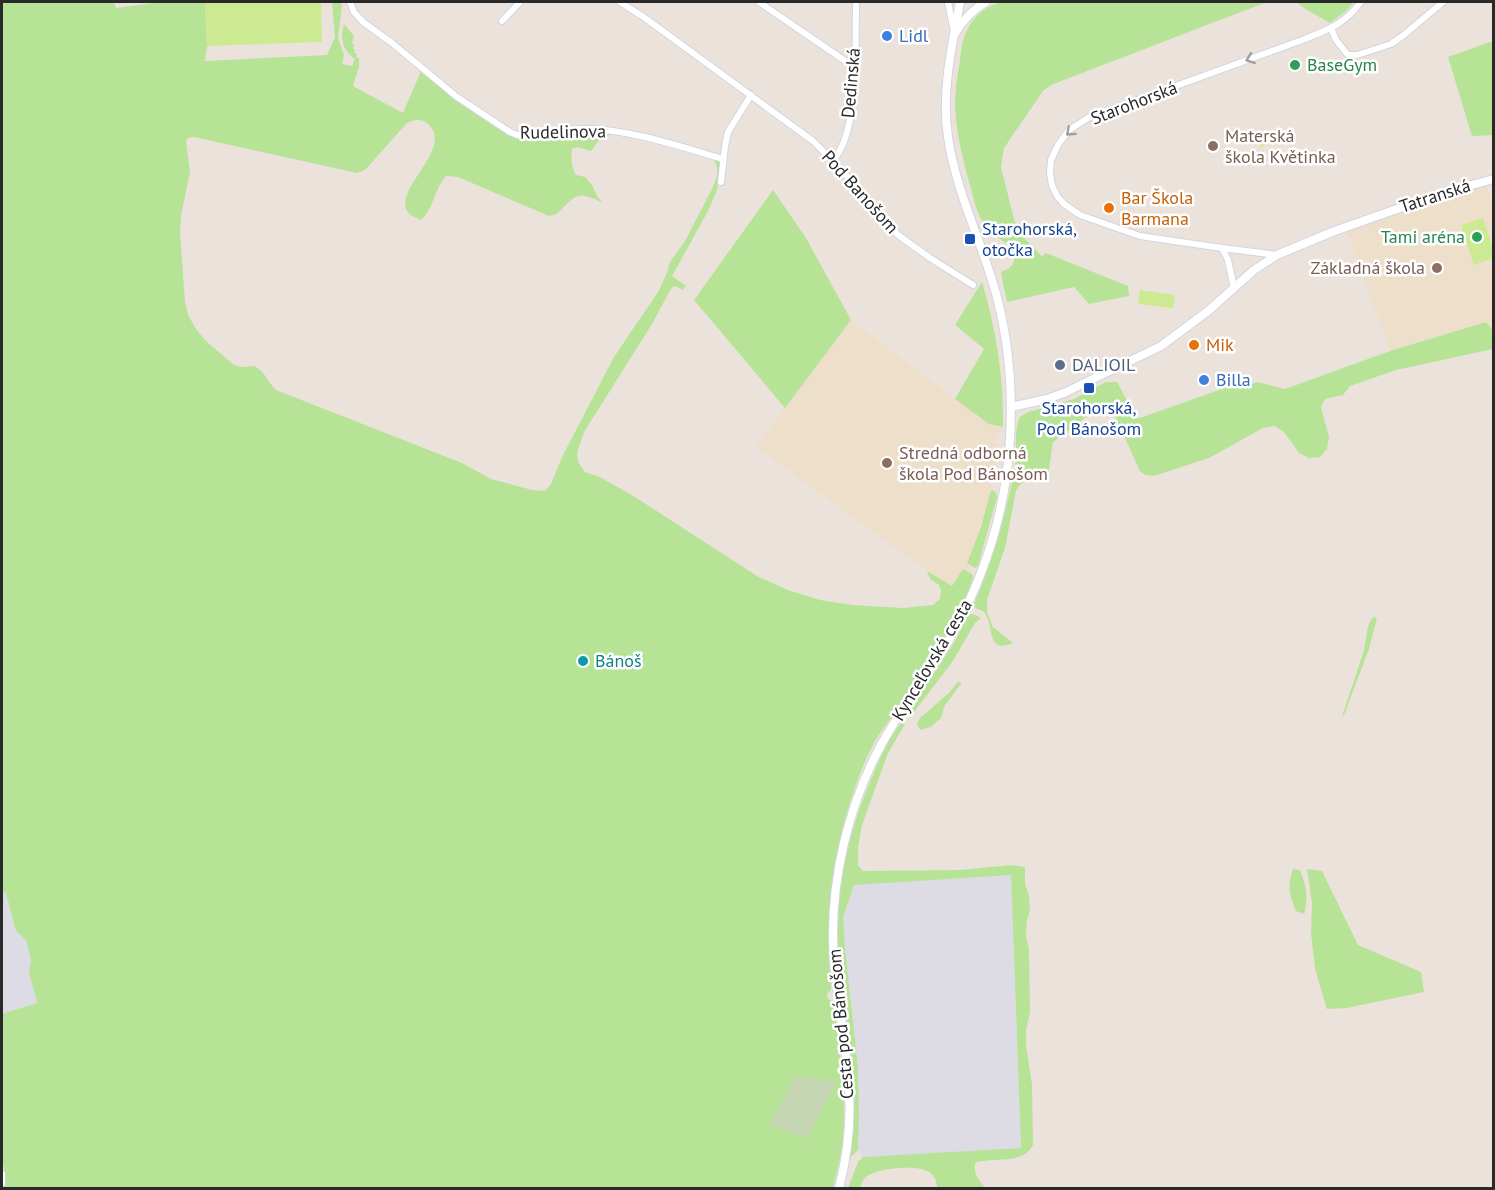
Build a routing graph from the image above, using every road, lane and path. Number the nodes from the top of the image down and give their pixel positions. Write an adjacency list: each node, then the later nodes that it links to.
1 (350, 2): 16 (street, Rudelinova)
2 (520, 2): 11 (street)
3 (620, 2): 15 (street, Pod Banošom)
4 (759, 2): 14 (street)
5 (856, 2): 14 (street, Dedinská)
6 (948, 2): 13 (street)
7 (960, 2): 13 (street, Kynceľovská cesta)
8 (986, 2): 13 (street)
9 (1361, 2): 12 (street, Starohorská)
10 (1443, 2): 12 (street)
11 (502, 21)
12 (1331, 28): 20 (street, Starohorská, one-way to 20)
13 (954, 35): 24 (street, Kynceľovská cesta)
14 (854, 67): 17 (street, Dedinská)
15 (751, 95): 16 (street); 17 (street, Pod Banošom)
16 (723, 159): 19 (street)
17 (833, 160): 22 (street, Pod Banošom)
18 (1494, 178): 21 (street, Tatranská)
19 (721, 182)
20 (1222, 248): 21 (street, Starohorská); 23 (street)
21 (1277, 255): 23 (street)
22 (974, 285)
23 (1234, 288): 24 (street)
24 (1011, 407): 25 (street, Kynceľovská cesta)
25 (835, 894): 28 (street, Cesta pod Bánošom)
26 (2, 1174): 27 (street)
27 (2, 1183)
28 (839, 1188)

